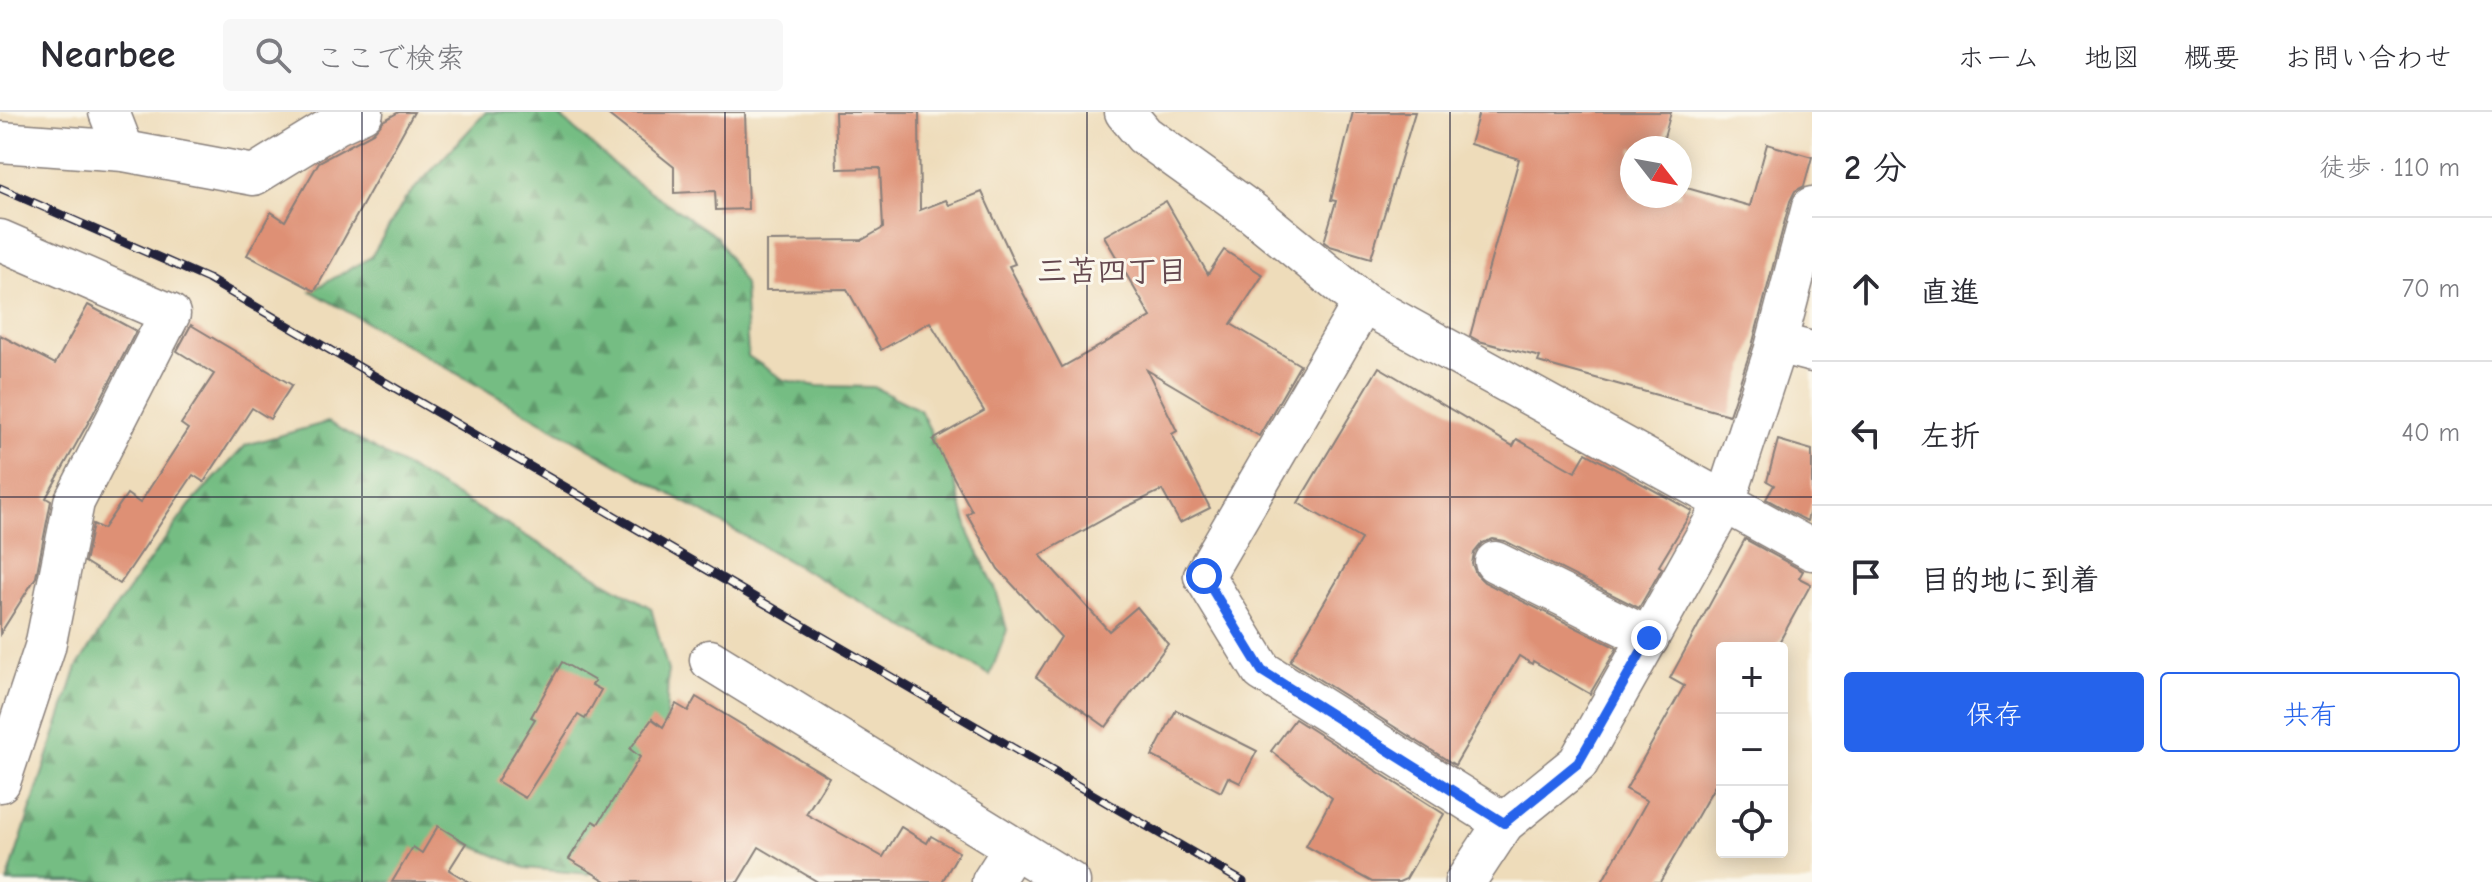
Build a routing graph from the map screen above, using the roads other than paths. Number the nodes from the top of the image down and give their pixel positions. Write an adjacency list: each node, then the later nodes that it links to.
1 (109, 112): 5 (street)
2 (363, 112): 5 (street)
3 (1125, 112): 8 (street)
4 (0, 142): 5 (street)
5 (124, 151)
6 (1812, 207): 9 (street)
7 (0, 240): 15 (street)
8 (1363, 303): 10 (street); 16 (street)
9 (1794, 348): 10 (street)
10 (1725, 502): 11 (street); 13 (street)
11 (1812, 550)
12 (1495, 562): 13 (street)
13 (1649, 638): 16 (street)
14 (710, 660): 17 (street)
15 (0, 782)
16 (1504, 823): 20 (street)
17 (1013, 849): 18 (street); 19 (street)
18 (992, 882)
19 (1070, 882)
20 (1465, 882)

